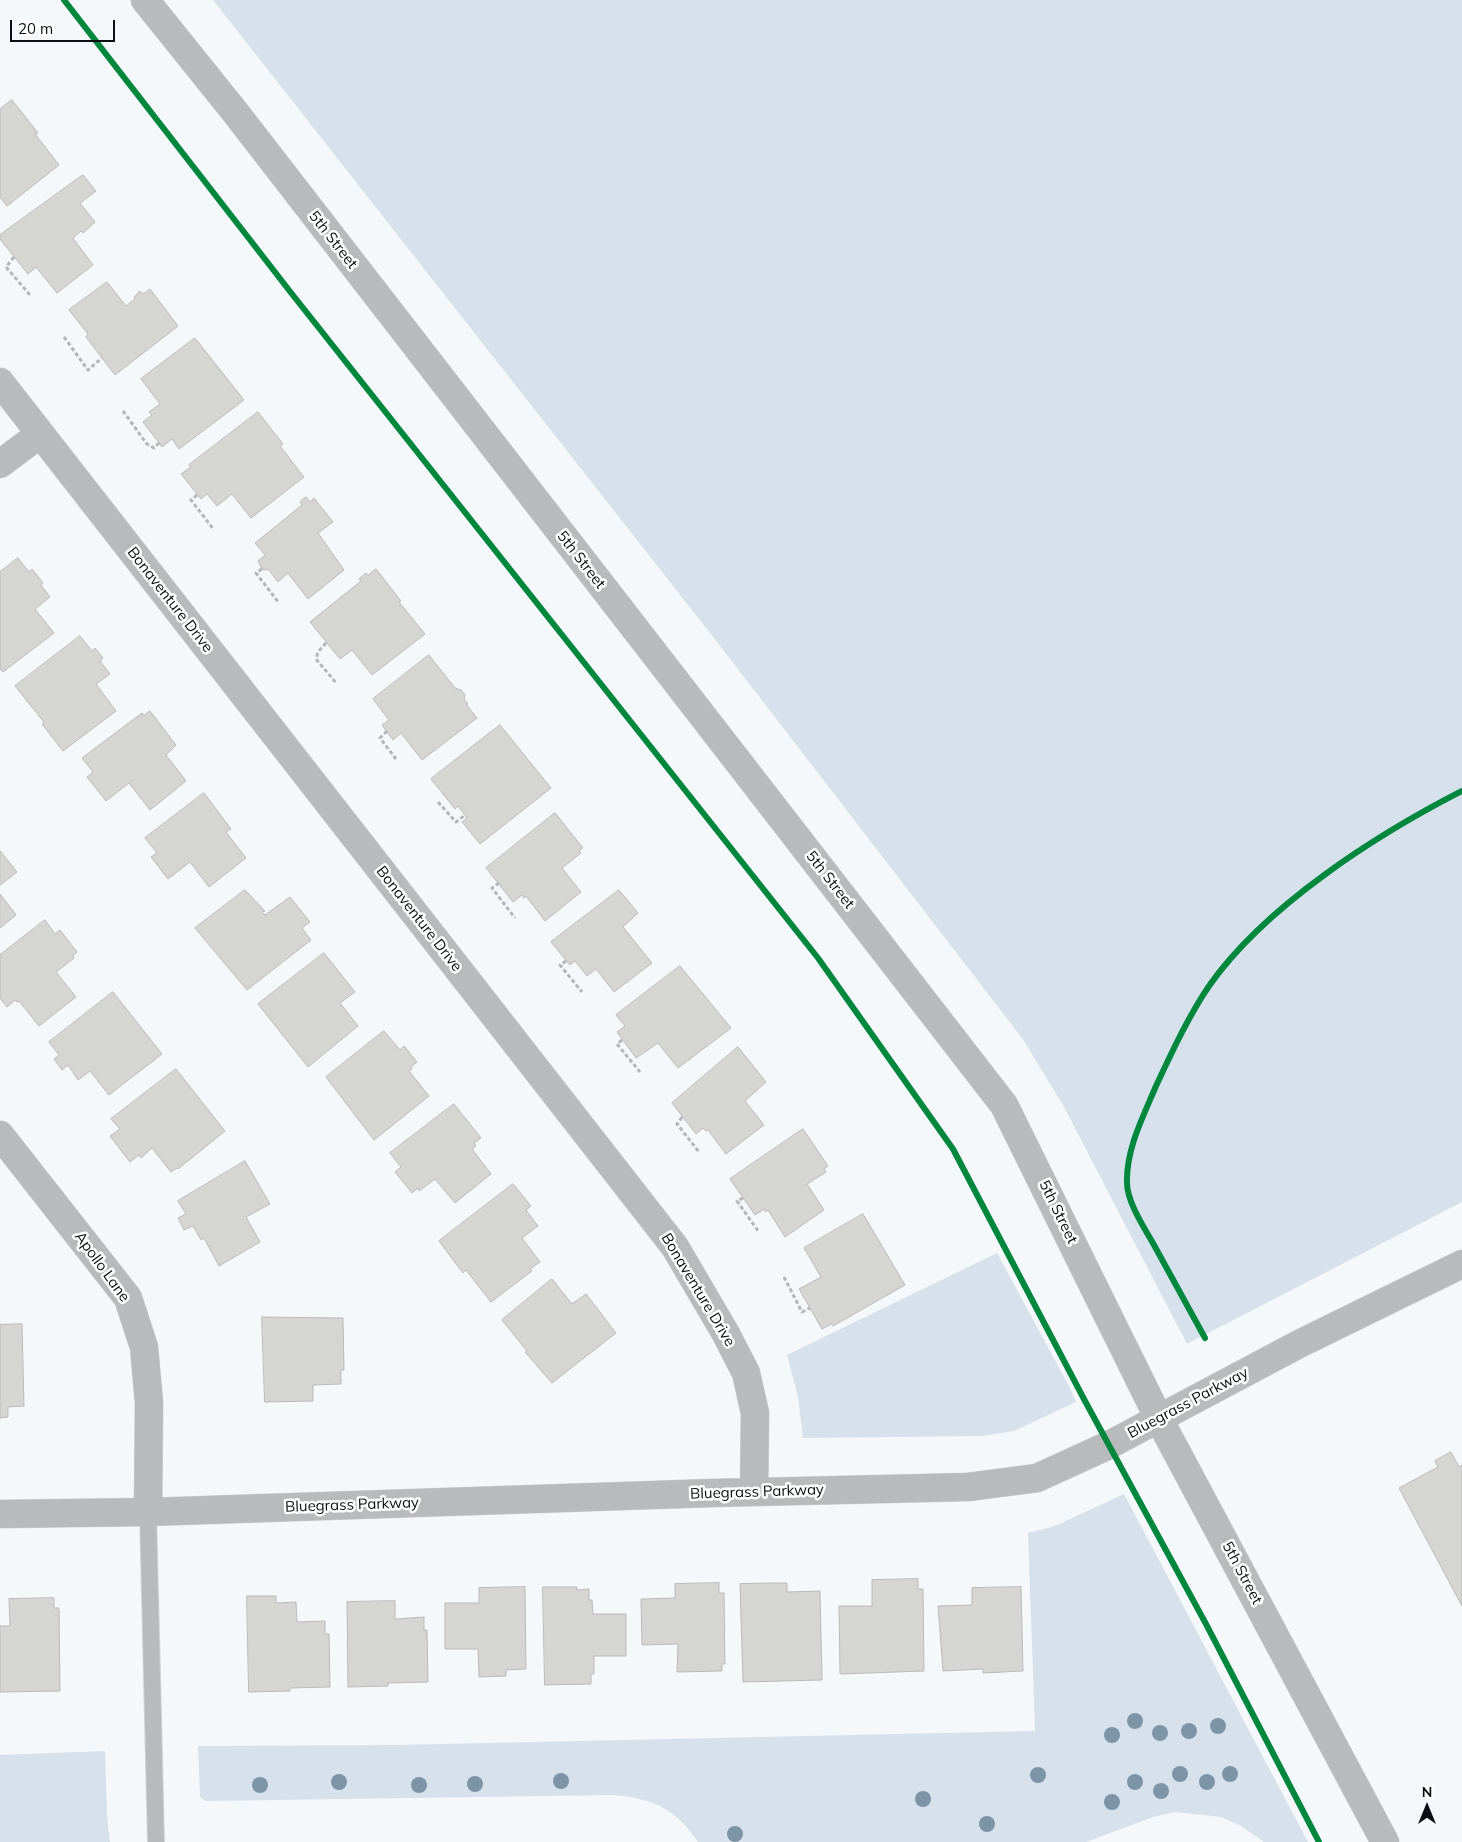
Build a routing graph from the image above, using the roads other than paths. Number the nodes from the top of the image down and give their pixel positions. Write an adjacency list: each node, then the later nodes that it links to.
1 (145, 0): 7 (street, 5th Street)
2 (0, 382): 3 (street, Bonaventure Drive)
3 (40, 434): 4 (street); 8 (street, Bonaventure Drive)
4 (0, 464)
5 (0, 1135): 9 (street, Apollo Lane)
6 (1462, 1264): 7 (street, Bluegrass Parkway)
7 (1159, 1419): 8 (street, Bluegrass Parkway); 12 (street, 5th Street)
8 (754, 1492): 9 (street, Bluegrass Parkway)
9 (148, 1512): 10 (street, Bluegrass Parkway); 11 (lane)
10 (0, 1514)
11 (156, 1842)
12 (1384, 1842)

